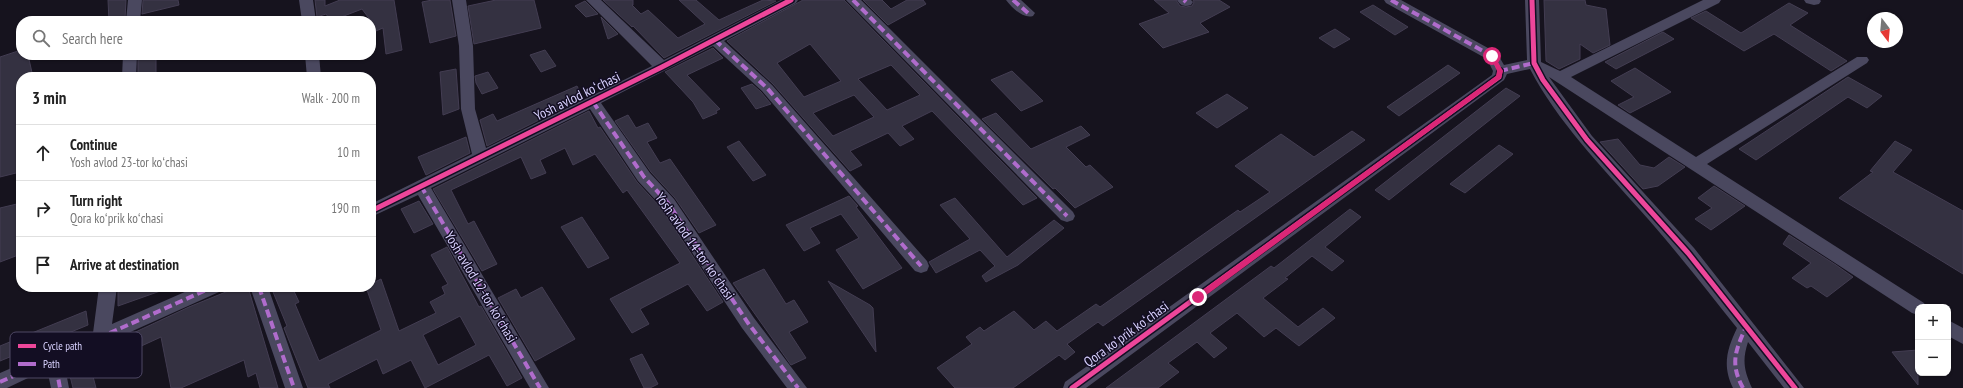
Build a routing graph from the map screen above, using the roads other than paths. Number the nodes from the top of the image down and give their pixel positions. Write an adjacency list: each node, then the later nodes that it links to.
1 (135, 0): 12 (street)
2 (306, 0): 13 (street)
3 (459, 0): 25 (street)
4 (593, 0): 19 (street)
5 (791, 0): 14 (street, Yosh avlod koʻchasi)
6 (853, 0): 29 (street)
7 (1013, 0): 11 (street)
8 (1391, 0): 20 (street)
9 (1532, 0): 18 (street)
10 (1714, 0): 23 (street)
11 (1028, 13)
12 (133, 16)
13 (308, 16)
14 (715, 40): 19 (street, Yosh avlod koʻchasi); 30 (street)
15 (130, 60): 21 (street)
16 (312, 60): 22 (street)
17 (1862, 60): 26 (street)
18 (1531, 65): 20 (street); 23 (street); 35 (street)
19 (662, 67): 24 (street, Yosh avlod koʻchasi)
20 (1504, 70): 47 (street, Qora koʻprik koʻchasi)
21 (129, 72)
22 (314, 72)
23 (1560, 77): 26 (street)
24 (593, 102): 25 (street, Yosh avlod koʻchasi); 46 (street, Yosh avlod 14-tor koʻchasi)
25 (480, 156): 27 (street, Yosh avlod koʻchasi)
26 (1696, 164): 34 (street)
27 (421, 186): 28 (street, Yosh avlod koʻchasi); 45 (street, Yosh avlod 12-tor koʻchasi)
28 (376, 208)
29 (1067, 216)
30 (921, 266)
31 (107, 292): 37 (street)
32 (202, 292): 38 (street)
33 (261, 292): 44 (street)
34 (1915, 306)
35 (1746, 327): 48 (street); 49 (street)
36 (1951, 329): 39 (street)
37 (102, 332)
38 (110, 332)
39 (1963, 337)
40 (10, 377): 42 (street)
41 (58, 378): 43 (street)
42 (0, 382)
43 (60, 388)
44 (294, 388)
45 (540, 388)
46 (798, 388)
47 (1072, 388)
48 (1743, 388)
49 (1794, 388)

